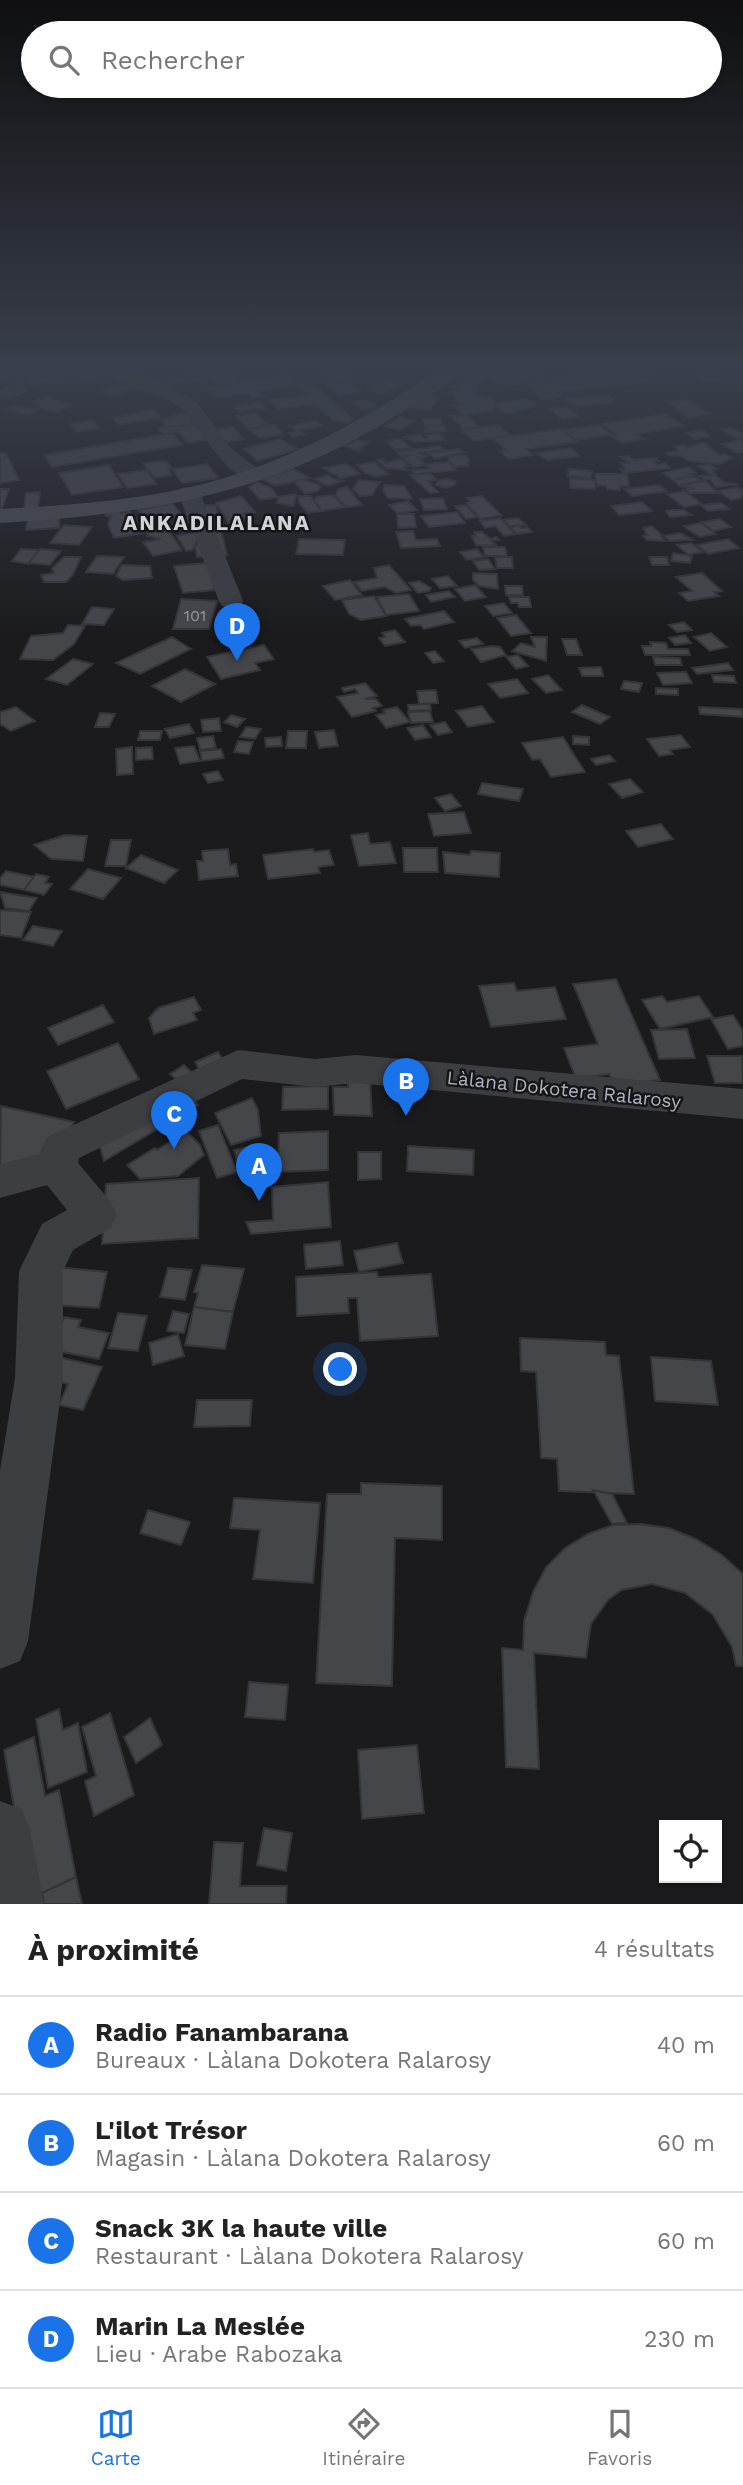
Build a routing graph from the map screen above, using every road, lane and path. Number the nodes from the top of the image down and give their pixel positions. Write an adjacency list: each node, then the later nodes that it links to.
1 (235, 460): 3 (street)
2 (295, 460): 3 (street)
3 (255, 475): 4 (street)
4 (190, 493): 5 (street); 6 (street)
5 (0, 516)
6 (231, 601)
7 (743, 1104): 8 (street, Làlana Dokotera Ralarosy)
8 (56, 1166): 9 (street); 10 (street)
9 (0, 1181)
10 (0, 1641)
11 (0, 1831): 12 (street)
12 (12, 1904)

